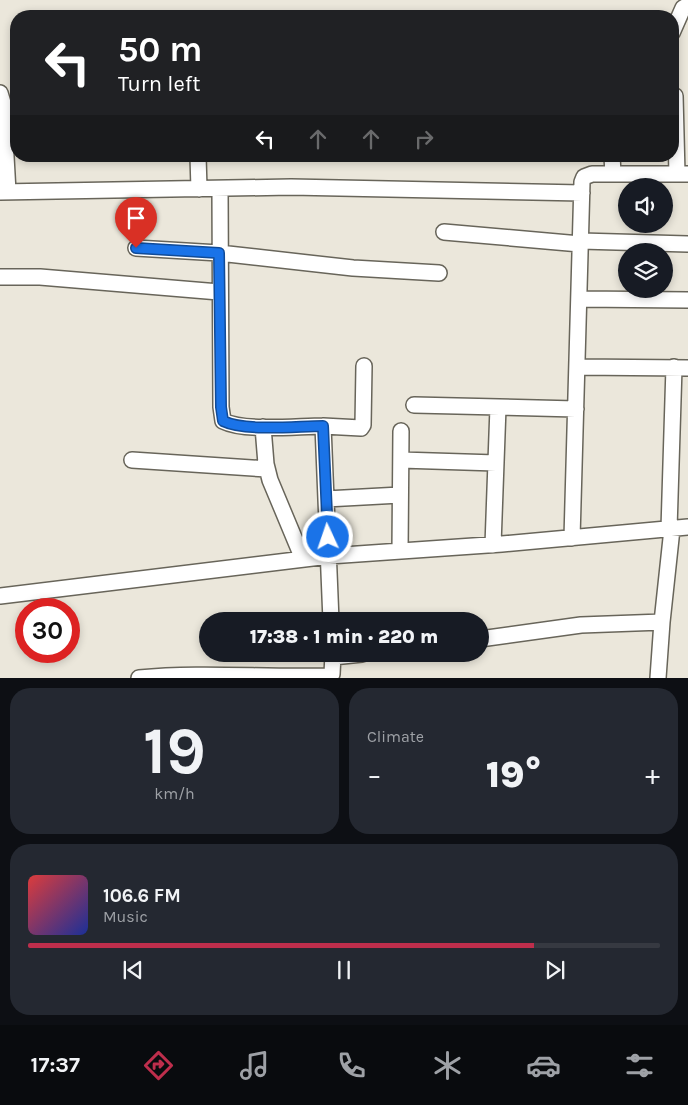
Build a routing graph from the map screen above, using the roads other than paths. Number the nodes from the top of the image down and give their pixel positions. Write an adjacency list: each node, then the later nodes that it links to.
1 (688, 5): 2 (street)
2 (679, 17)
3 (0, 93): 7 (street)
4 (679, 141): 9 (street)
5 (198, 162): 10 (street)
6 (612, 162): 8 (street)
7 (3, 164): 12 (street)
8 (612, 174): 9 (street); 13 (street)
9 (682, 174)
10 (199, 189): 11 (street); 12 (street)
11 (220, 189): 13 (street); 18 (street)
12 (4, 192)
13 (582, 193): 15 (street)
14 (444, 232): 15 (street)
15 (581, 242): 16 (street); 22 (street)
16 (688, 244)
17 (136, 248): 18 (street)
18 (219, 253): 19 (street); 21 (street)
19 (439, 273)
20 (0, 277): 21 (street)
21 (219, 292): 31 (street)
22 (579, 299): 23 (street); 25 (street)
23 (688, 300)
24 (364, 366): 30 (street)
25 (577, 367): 26 (street); 29 (street)
26 (681, 368): 40 (street)
27 (414, 406): 28 (street)
28 (498, 408): 29 (street); 35 (street)
29 (576, 409): 41 (street)
30 (323, 426): 31 (street); 38 (street)
31 (263, 427): 36 (street)
32 (401, 431): 34 (street)
33 (132, 460): 36 (street)
34 (401, 460): 35 (street); 37 (street)
35 (496, 462): 42 (street)
36 (267, 469): 45 (street)
37 (400, 496): 38 (street); 43 (street)
38 (326, 499): 44 (street)
39 (688, 527): 40 (street)
40 (671, 529): 41 (street); 48 (street)
41 (572, 538): 42 (street)
42 (493, 545): 43 (street)
43 (400, 551): 44 (street)
44 (328, 556): 45 (street); 47 (street)
45 (303, 559): 46 (street)
46 (0, 596)
47 (331, 612)
48 (662, 622): 49 (street); 52 (street)
49 (489, 637)
50 (333, 662): 51 (street)
51 (139, 678)
52 (658, 678)

